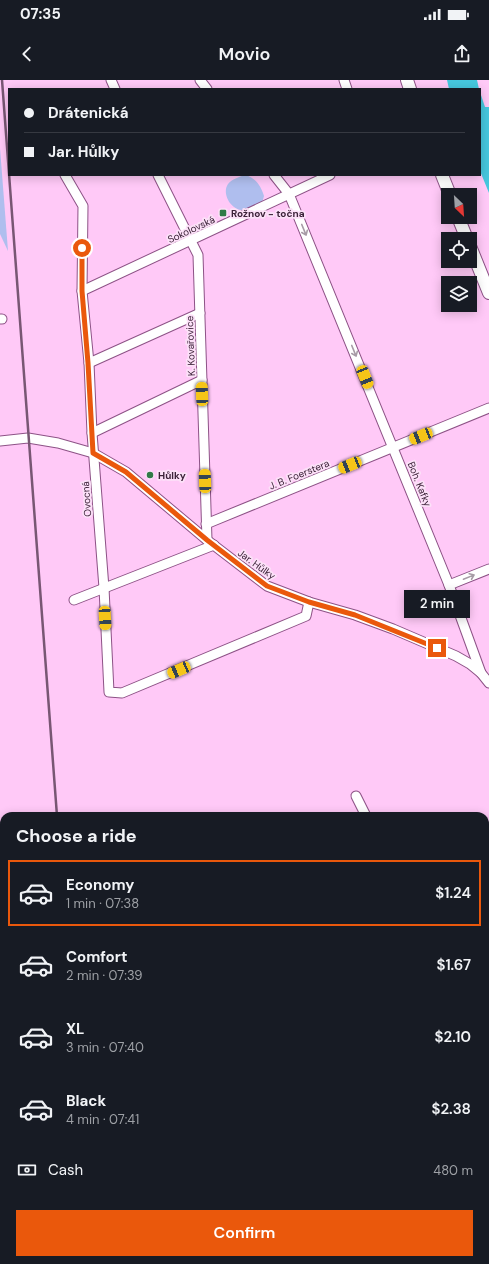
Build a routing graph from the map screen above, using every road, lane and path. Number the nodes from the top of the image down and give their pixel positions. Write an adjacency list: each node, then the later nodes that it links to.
1 (200, 80): 2 (street)
2 (206, 88)
3 (66, 176): 12 (street, Ovocná)
4 (158, 176): 10 (street, K. Kovařovice)
5 (275, 176): 9 (street, Boh. Kafky)
6 (328, 176): 9 (street, Sokolovská)
7 (442, 176): 8 (street)
8 (447, 188)
9 (290, 194): 10 (street, Sokolovská); 20 (street, Boh. Kafky, one-way to 20)
10 (191, 241): 12 (street, Sokolovská); 14 (street, K. Kovařovice)
11 (477, 263): 13 (street)
12 (82, 291): 15 (street, Ovocná)
13 (489, 293)
14 (200, 313): 15 (street); 16 (street, K. Kovařovice)
15 (88, 363): 18 (street, Ovocná)
16 (202, 380): 18 (street); 22 (street, K. Kovařovice)
17 (489, 408): 20 (street, J. B. Foerstera)
18 (92, 433): 21 (street, Ovocná)
19 (0, 441): 21 (street, Jar. Hůlky)
20 (394, 447): 22 (street, J. B. Foerstera); 25 (street, Boh. Kafky)
21 (93, 453): 23 (street, Jar. Hůlky); 26 (street, Ovocná)
22 (206, 524): 23 (street, K. Kovařovice)
23 (210, 543): 26 (street); 28 (street, Jar. Hůlky)
24 (489, 569): 25 (street, one-way to 24)
25 (449, 585): 29 (street, Boh. Kafky)
26 (104, 588): 27 (street); 28 (street, Ovocná)
27 (74, 600)
28 (309, 602): 29 (street, Jar. Hůlky)
29 (481, 673): 30 (street, Jar. Hůlky)
30 (489, 684)
31 (356, 796): 32 (street)
32 (364, 812)

